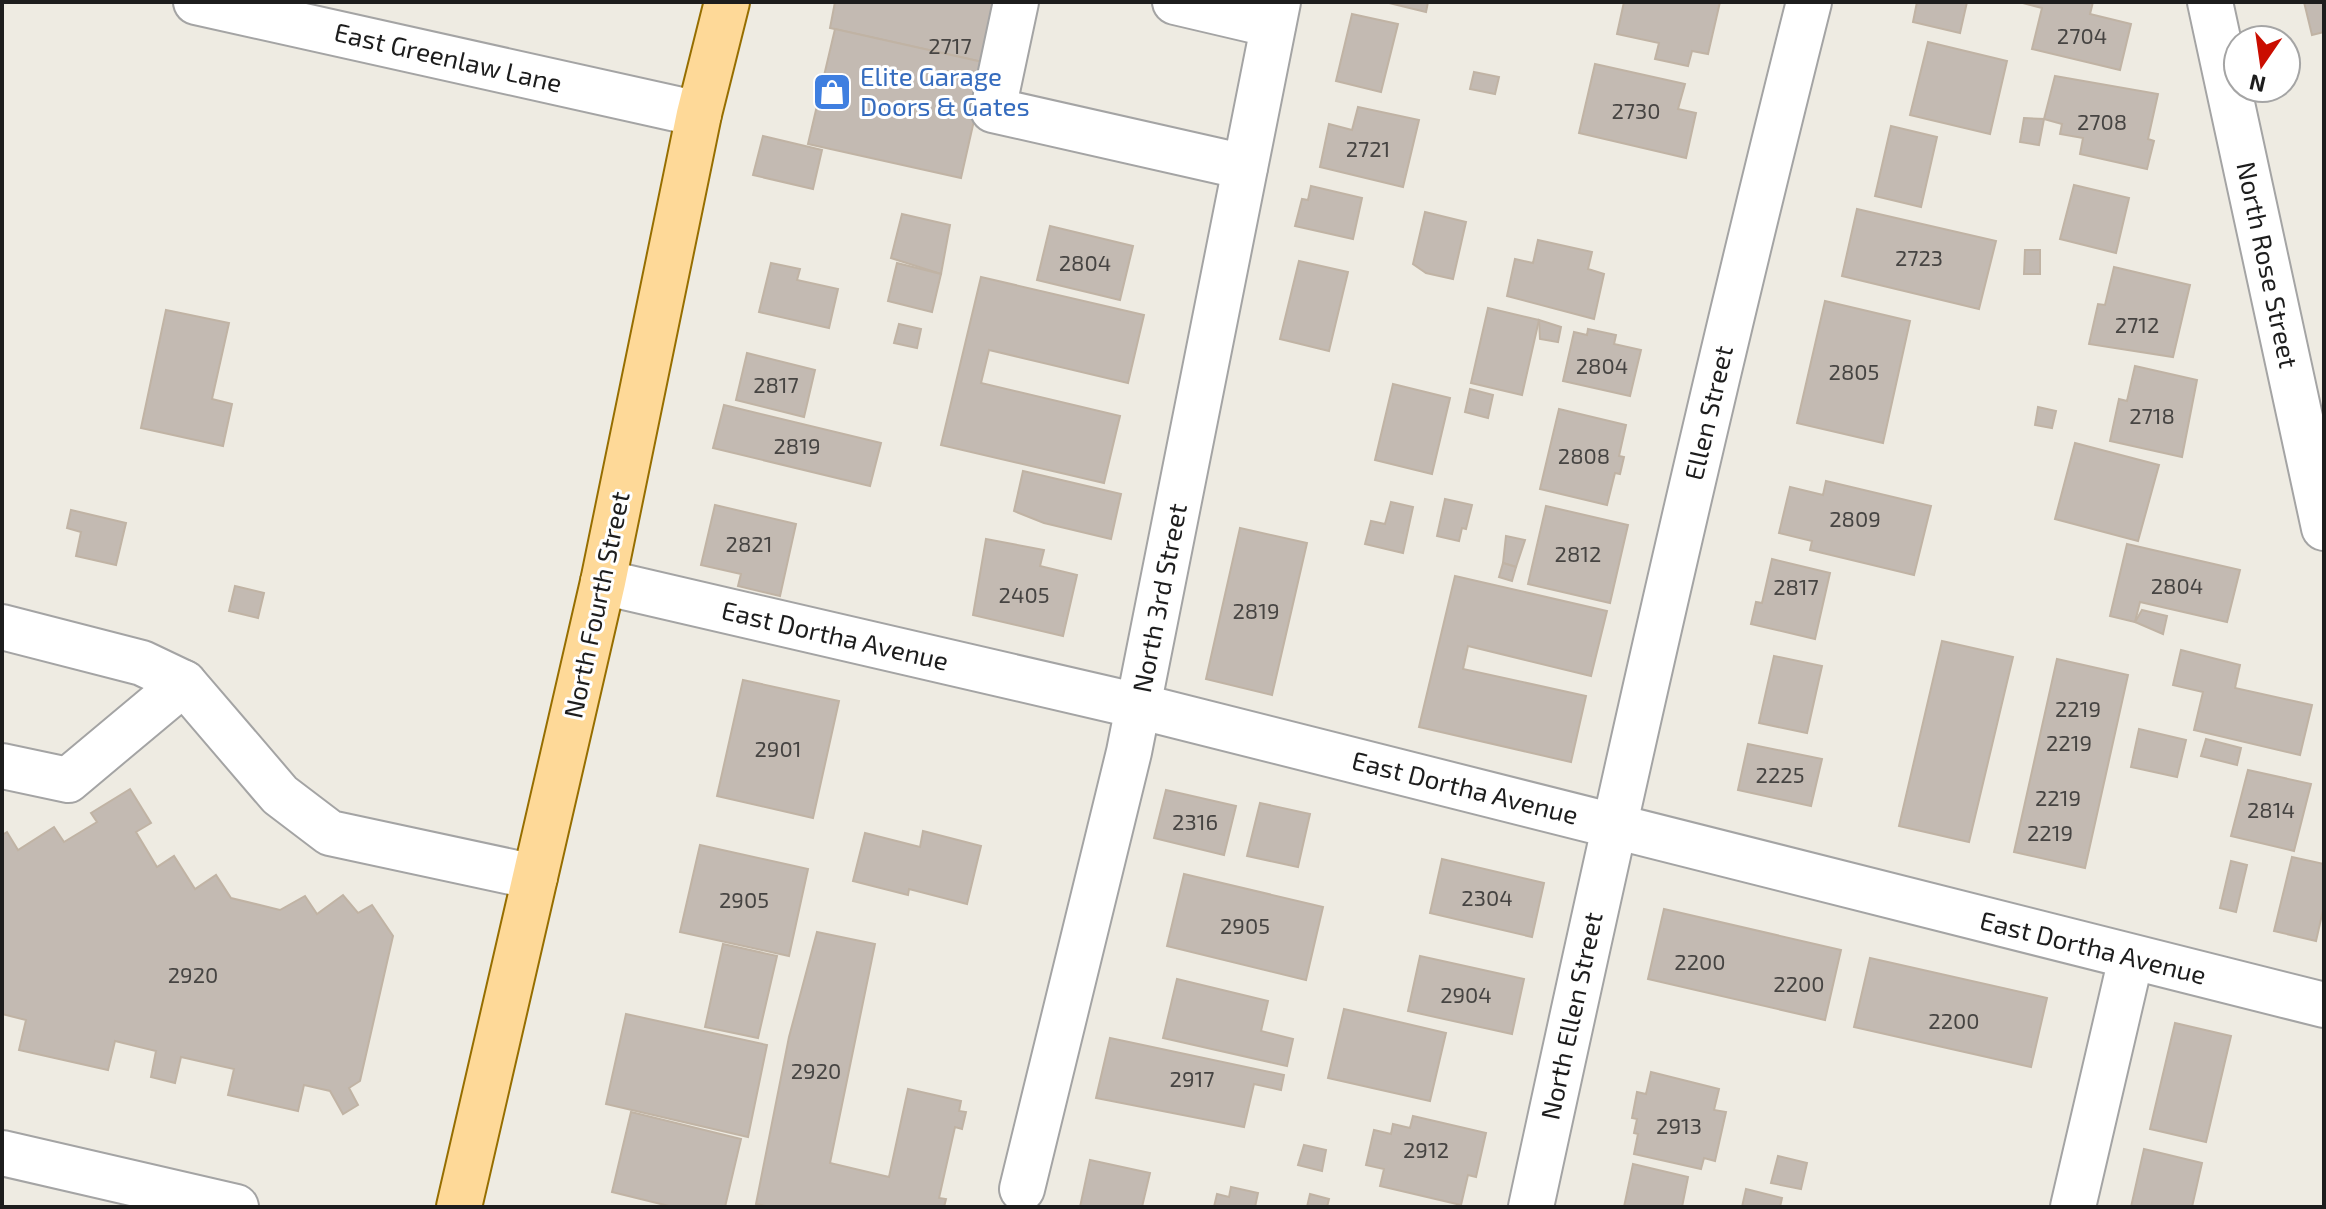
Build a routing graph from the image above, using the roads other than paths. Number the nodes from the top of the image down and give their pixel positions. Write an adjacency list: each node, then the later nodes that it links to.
1 (196, 2): 8 (street, East Greenlaw Lane)
2 (727, 2): 8 (main road, North Fourth Street)
3 (1016, 2): 9 (street)
4 (1175, 2): 7 (street)
5 (1809, 2): 16 (street, Ellen Street)
6 (2210, 2): 10 (street, North Rose Street)
7 (1275, 13): 9 (street, North 3rd Street)
8 (699, 114): 11 (main road, North Fourth Street)
9 (1245, 167): 14 (street, North 3rd Street)
10 (2324, 528)
11 (603, 582): 14 (street, East Dortha Avenue); 17 (main road, North Fourth Street)
12 (2, 627): 13 (street)
13 (184, 683): 15 (street); 17 (street)
14 (1138, 706): 16 (street, East Dortha Avenue); 21 (street, North 3rd Street)
15 (2, 766)
16 (1613, 825): 18 (street, East Dortha Avenue); 24 (street, North Ellen Street)
17 (535, 877): 23 (main road, North Fourth Street)
18 (2131, 958): 19 (street, East Dortha Avenue); 25 (street)
19 (2324, 1005)
20 (2, 1153): 22 (street)
21 (1022, 1189)
22 (236, 1207)
23 (459, 1207)
24 (1531, 1207)
25 (2073, 1207)

